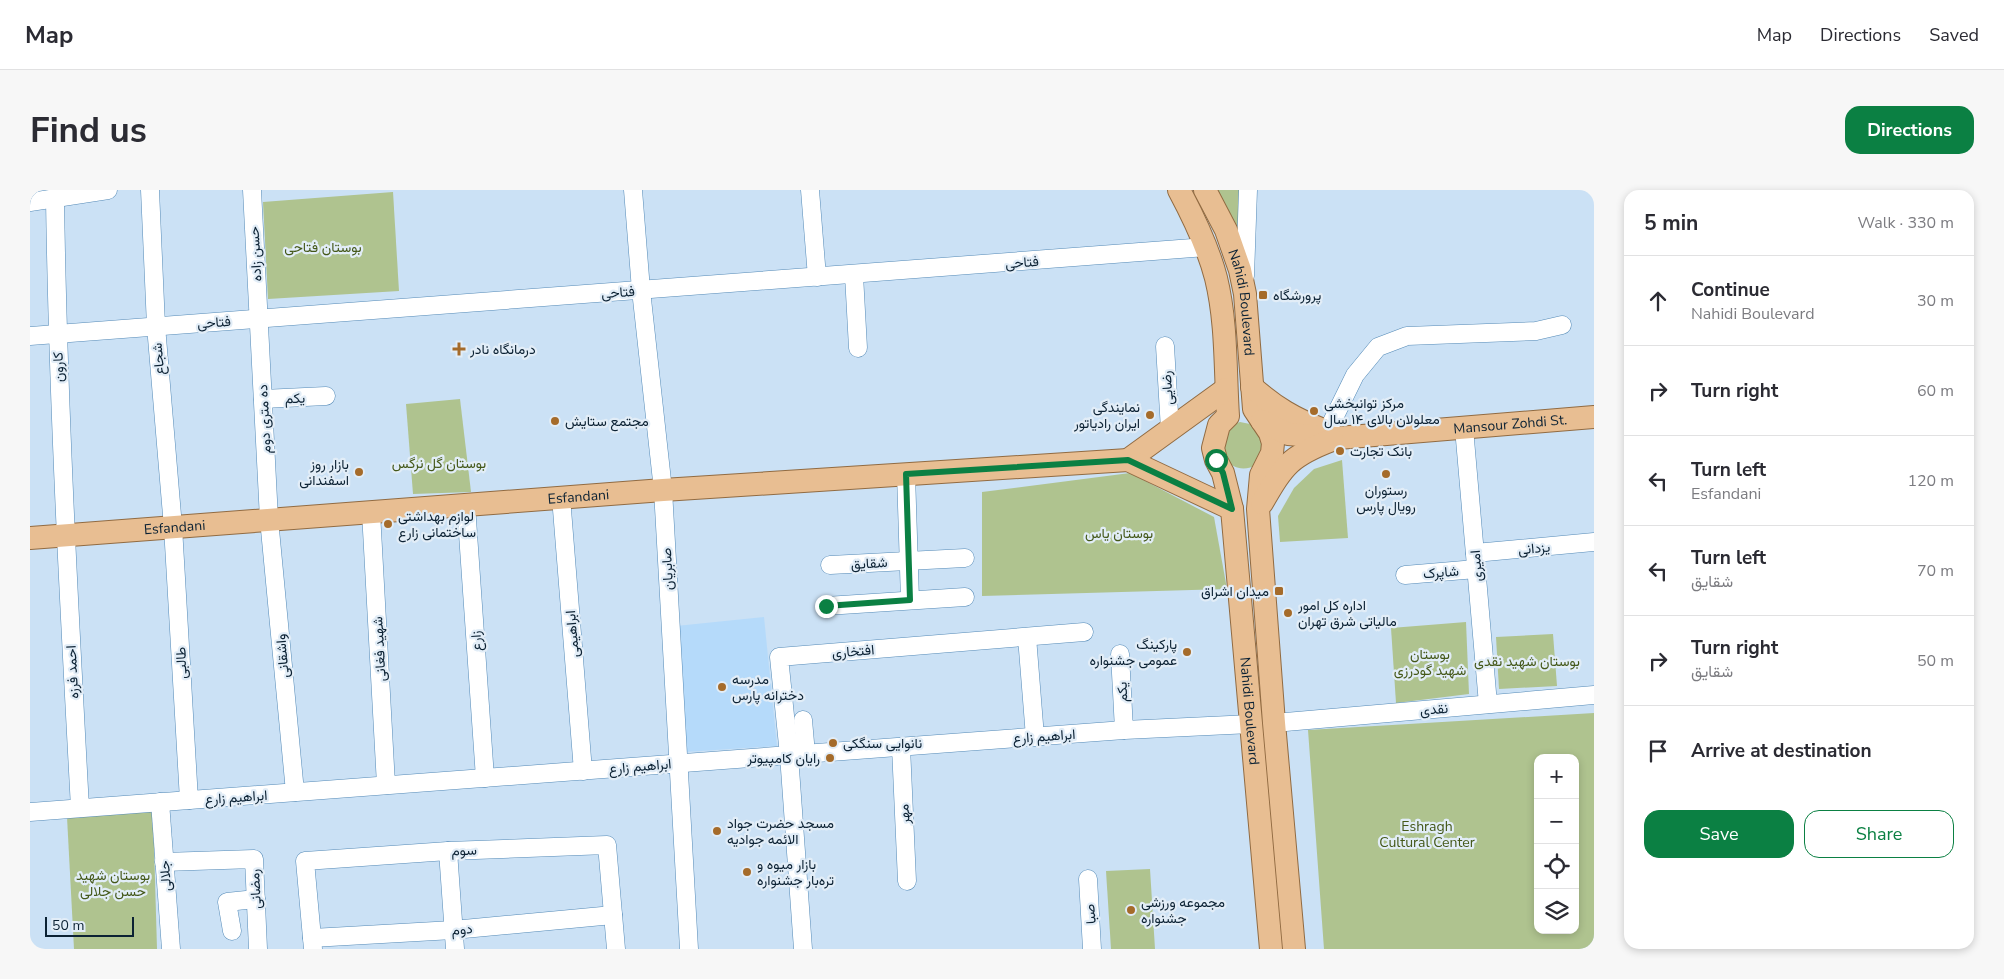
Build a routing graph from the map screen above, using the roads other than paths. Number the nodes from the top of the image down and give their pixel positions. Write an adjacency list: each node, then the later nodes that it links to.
1 (104, 190): 9 (street)
2 (150, 190): 19 (street, شجاع)
3 (252, 190): 17 (street, حسن زاده)
4 (633, 190): 15 (street, صابریان)
5 (810, 190): 14 (street)
6 (1248, 190): 16 (street)
7 (1205, 191): 8 (main road); 11 (main road, Nahidi Boulevard)
8 (1182, 195): 12 (main road, Nahidi Boulevard)
9 (55, 199): 10 (street); 20 (street, کارون)
10 (30, 202)
11 (1226, 230): 12 (main road); 16 (main road, Nahidi Boulevard)
12 (1204, 242): 13 (street, فتاحی); 25 (main road, Nahidi Boulevard)
13 (854, 275): 14 (street, فتاحی); 23 (street)
14 (817, 278): 15 (street, فتاحی)
15 (641, 290): 17 (street, فتاحی); 35 (street, صابریان)
16 (1245, 294): 24 (main road, Nahidi Boulevard)
17 (259, 319): 19 (street, فتاحی); 27 (street, ده متری دوم)
18 (1562, 325): 32 (street)
19 (156, 326): 20 (street, فتاحی); 42 (street, شجاع)
20 (57, 334): 21 (street, فتاحی); 43 (street, کارون)
21 (30, 336)
22 (1165, 346): 31 (street, رضایی)
23 (858, 348)
24 (1252, 387): 29 (main road, Nahidi Boulevard); 32 (main road)
25 (1226, 389): 31 (main road); 38 (main road, Nahidi Boulevard)
26 (326, 396): 27 (street, یکم)
27 (263, 399): 41 (street, ده متری دوم)
28 (1594, 417): 30 (main road, Mansour Zohdi St.)
29 (1262, 421): 32 (main road, Mansour Zohdi St.); 39 (main road, Nahidi Boulevard)
30 (1464, 428): 32 (main road, Mansour Zohdi St.); 48 (street, امیری)
31 (1170, 430): 33 (main road)
32 (1336, 436): 39 (main road, Mansour Zohdi St.)
33 (1128, 460): 34 (main road, Esfandani); 38 (main road)
34 (906, 474): 35 (main road, Esfandani); 47 (street)
35 (662, 490): 36 (main road, Esfandani); 68 (street, صابریان)
36 (561, 497): 37 (main road, Esfandani); 69 (street, ابراهیمی)
37 (466, 504): 40 (main road, Esfandani); 70 (street, زارع)
38 (1232, 509): 57 (main road, Nahidi Boulevard)
39 (1258, 509): 58 (main road, Nahidi Boulevard)
40 (372, 512): 41 (main road, Esfandani); 71 (street, شهید فغانی)
41 (269, 519): 42 (main road, Esfandani); 72 (street, واشقانی)
42 (172, 527): 43 (main road, Esfandani); 73 (street, طالبی)
43 (65, 535): 44 (main road, Esfandani); 75 (street, احمد فرزه)
44 (30, 538)
45 (1594, 542): 48 (street, یزدانی)
46 (965, 558): 47 (street, شقایق)
47 (908, 560): 49 (street, شقایق); 52 (street)
48 (1475, 561): 50 (street, شاپرک); 60 (street, امیری)
49 (830, 565)
50 (1406, 575)
51 (965, 597): 52 (street)
52 (910, 600): 53 (street)
53 (826, 606)
54 (1084, 632): 55 (street, افتخاری)
55 (1026, 637): 65 (street); 67 (street, افتخاری)
56 (1120, 654): 64 (street, یکم)
57 (1245, 667): 58 (main road); 61 (main road, Nahidi Boulevard)
58 (1270, 672): 62 (main road, Nahidi Boulevard)
59 (1594, 694): 60 (street, نقدی)
60 (1488, 704): 62 (street, نقدی)
61 (1250, 714): 62 (main road); 64 (street, ابراهیم زارع); 77 (main road, Nahidi Boulevard)
62 (1273, 714): 96 (main road, Nahidi Boulevard)
63 (803, 720): 67 (street)
64 (1124, 730): 65 (street, ابراهیم زارع)
65 (1035, 737): 66 (street, ابراهیم زارع)
66 (901, 747): 67 (street, ابراهیم زارع); 81 (street, مهر)
67 (797, 755): 68 (street, ابراهیم زارع); 92 (street)
68 (678, 763): 69 (street, ابراهیم زارع); 91 (street, صابریان)
69 (584, 771): 70 (street, ابراهیم زارع)
70 (485, 778): 71 (street, ابراهیم زارع)
71 (386, 786): 72 (street, ابراهیم زارع)
72 (295, 792): 73 (street, ابراهیم زارع)
73 (189, 800): 74 (street, ابراهیم زارع)
74 (160, 802): 75 (street, ابراهیم زارع); 79 (street, جلالی)
75 (80, 808): 76 (street, ابراهیم زارع)
76 (30, 812)
77 (1261, 837): 94 (street); 95 (main road, Nahidi Boulevard)
78 (448, 851): 83 (street, سوم); 85 (street); 86 (street, سوم)
79 (164, 862): 82 (street, رمضانی); 87 (street, جلالی)
80 (1088, 879): 93 (street, صبا)
81 (907, 881)
82 (256, 899): 84 (street); 88 (street, رمضانی)
83 (613, 914): 85 (street, دوم); 90 (street, سوم)
84 (232, 930)
85 (453, 930): 86 (street, دوم); 89 (street)
86 (312, 943)
87 (171, 949)
88 (258, 949)
89 (455, 949)
90 (616, 949)
91 (688, 949)
92 (803, 949)
93 (1092, 949)
94 (1261, 949)
95 (1271, 949)
96 (1294, 949)

